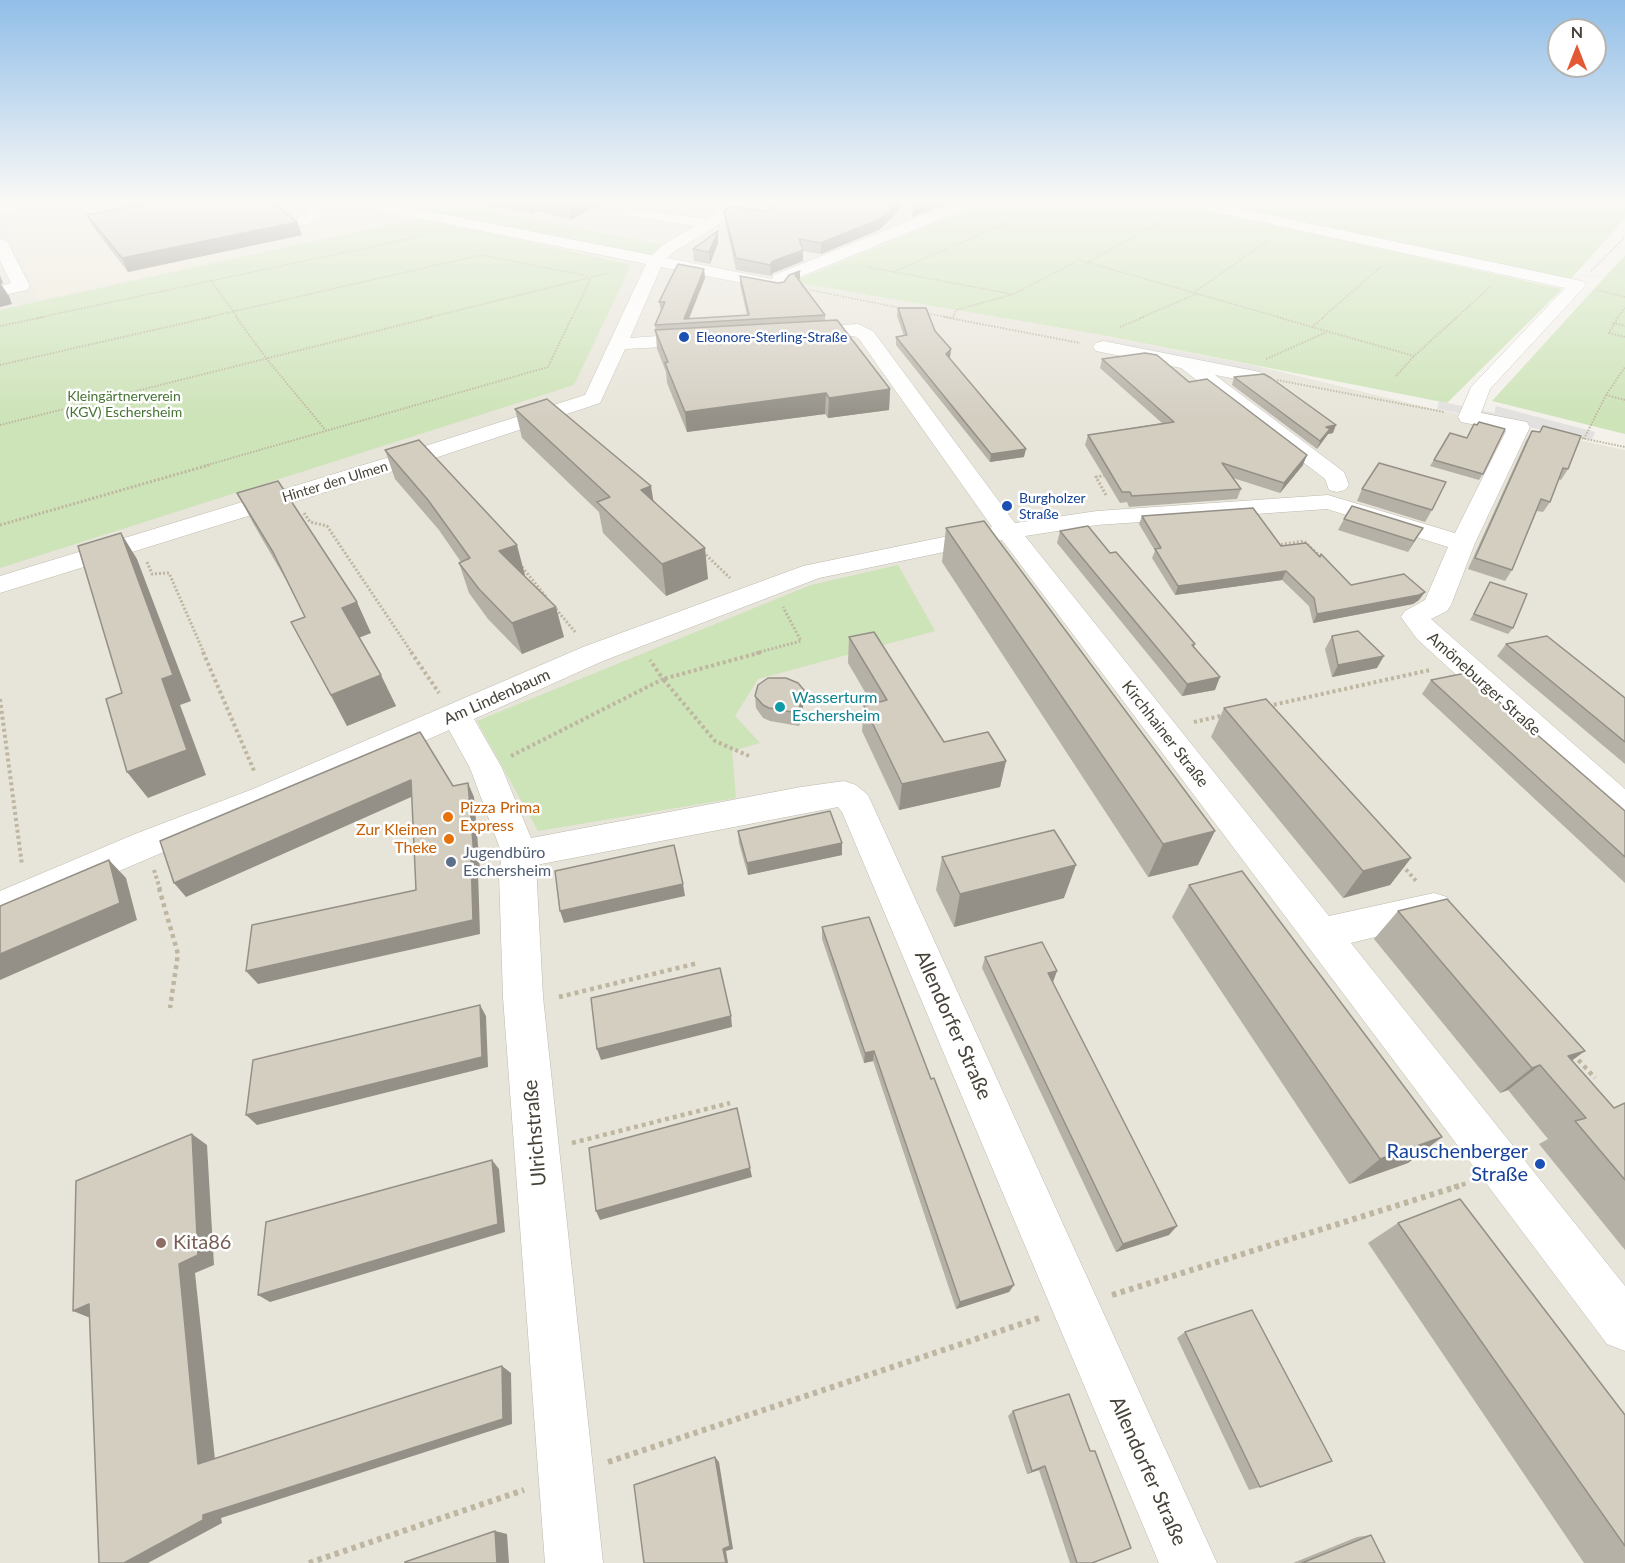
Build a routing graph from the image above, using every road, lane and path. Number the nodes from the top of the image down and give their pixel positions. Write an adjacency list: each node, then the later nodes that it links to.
1 (12, 273): 20 (street)
2 (249, 273): 17 (path)
3 (402, 273): 25 (path)
4 (572, 273): 16 (path)
5 (650, 273): 35 (street, Hinter den Ulmen)
6 (724, 273): 18 (street)
7 (797, 273): 18 (street)
8 (899, 273): 21 (path)
9 (1054, 273): 21 (path)
10 (1124, 273): 22 (path)
11 (1224, 273): 22 (path)
12 (1374, 273): 31 (path)
13 (1504, 273): 37 (path)
14 (1521, 273): 19 (street)
15 (1589, 273): 19 (path)
16 (592, 277): 38 (path); 48 (path)
17 (211, 281): 25 (path); 29 (path)
18 (778, 285): 24 (path); 57 (street, Kirchhainer Straße)
19 (1577, 285): 46 (street)
20 (0, 291)
21 (1014, 294): 27 (path)
22 (1195, 294): 31 (path); 36 (path)
23 (1625, 308): 28 (path)
24 (908, 309)
25 (233, 311): 38 (path); 40 (path)
26 (919, 311): 27 (path)
27 (953, 318): 36 (path)
28 (1613, 323): 30 (path); 33 (path)
29 (0, 326)
30 (1625, 326)
31 (1312, 327): 32 (path)
32 (1328, 331): 37 (path); 42 (path)
33 (1625, 337)
34 (718, 338): 35 (street)
35 (618, 344): 54 (street, Hinter den Ulmen)
36 (1103, 348): 39 (street)
37 (1414, 356): 43 (path)
38 (266, 358): 47 (path); 48 (path)
39 (1187, 363): 42 (street); 53 (street)
40 (0, 364)
41 (1625, 367): 44 (path)
42 (1253, 376): 46 (path)
43 (1396, 376)
44 (1606, 395): 45 (path); 50 (path)
45 (1625, 400)
46 (1469, 417): 58 (street, Amöneburger Straße)
47 (0, 425)
48 (327, 432): 56 (path)
49 (1573, 437): 50 (path)
50 (1584, 439): 51 (path)
51 (1625, 447)
52 (1108, 475): 55 (path)
53 (1333, 494): 55 (street); 58 (street)
54 (292, 495): 59 (street, Hinter den Ulmen); 75 (path)
55 (1118, 517): 57 (street)
56 (0, 525)
57 (1008, 531): 65 (street, Am Lindenbaum); 76 (street, Kirchhainer Straße)
58 (1466, 535): 70 (street, Amöneburger Straße)
59 (138, 542): 64 (street, Hinter den Ulmen); 79 (path)
60 (1275, 545): 62 (path)
61 (699, 549): 65 (path)
62 (1326, 562)
63 (518, 563): 66 (path)
64 (0, 585)
65 (762, 592): 68 (street, Am Lindenbaum); 71 (path)
66 (548, 599)
67 (556, 608): 69 (path)
68 (635, 638): 69 (street, Am Lindenbaum); 71 (path)
69 (593, 654): 75 (street, Am Lindenbaum)
70 (1460, 664): 73 (path); 80 (street, Amöneburger Straße)
71 (663, 680): 77 (path); 78 (path)
72 (0, 699): 83 (path)
73 (1265, 707)
74 (1230, 714): 76 (path)
75 (456, 716): 78 (street, Ulrichstraße); 79 (street, Am Lindenbaum)
76 (1161, 729): 85 (street, Kirchhainer Straße)
77 (749, 756)
78 (486, 768): 82 (street, Ulrichstraße)
79 (265, 798): 81 (street, Am Lindenbaum)
80 (1625, 809)
81 (147, 844): 83 (street, Am Lindenbaum); 88 (path)
82 (520, 854): 87 (street, Ulrichstraße); 92 (street, Allendorfer Straße)
83 (13, 901)
84 (1434, 908): 85 (street)
85 (1320, 934): 91 (street, Kirchhainer Straße)
86 (698, 963): 87 (path)
87 (523, 1006): 90 (street, Ulrichstraße)
88 (170, 1008)
89 (730, 1103): 90 (path)
90 (537, 1151): 94 (street, Ulrichstraße)
91 (1503, 1172): 92 (path); 93 (street, Kirchhainer Straße)
92 (1076, 1306): 94 (path); 97 (street, Allendorfer Straße)
93 (1625, 1326)
94 (567, 1475): 95 (path); 96 (street, Ulrichstraße)
95 (309, 1563)
96 (574, 1563)
97 (1188, 1563)

